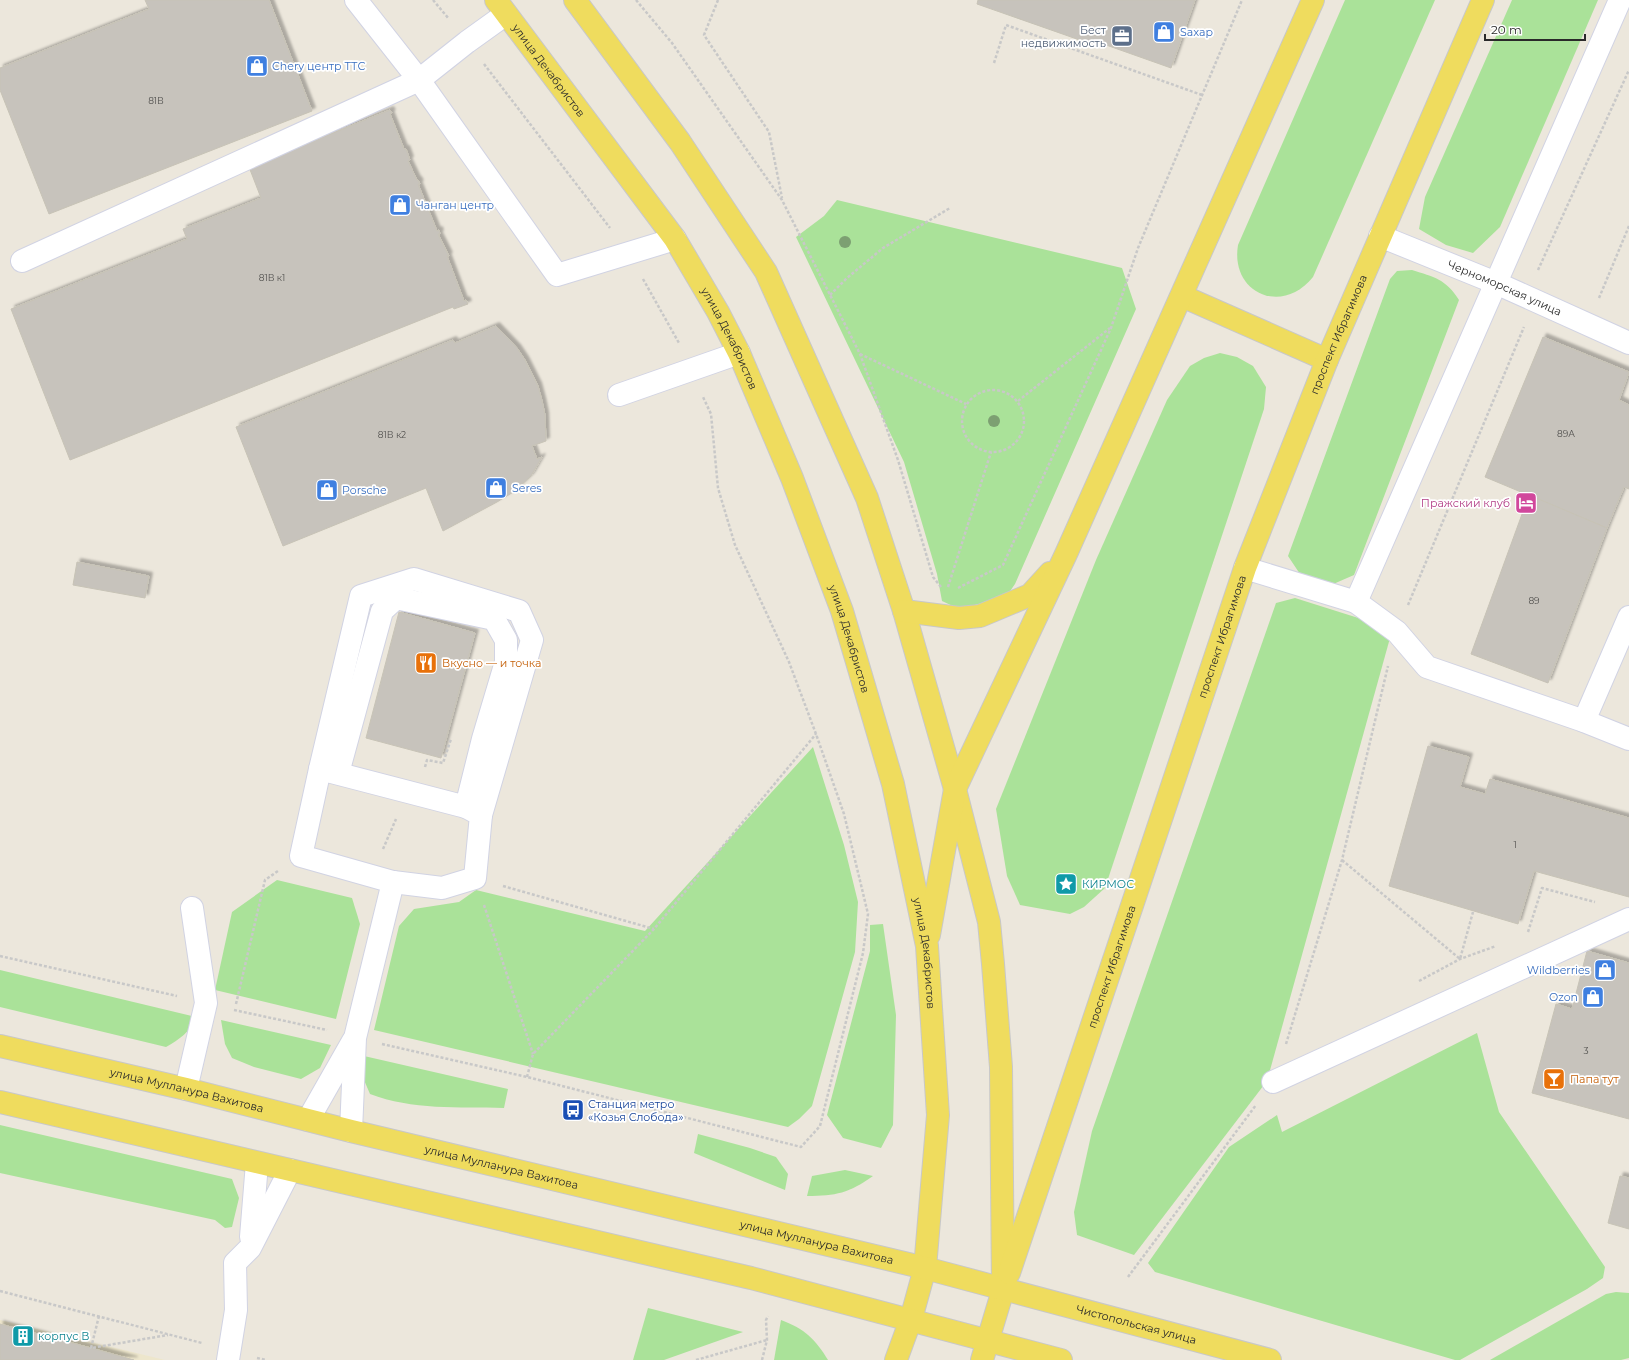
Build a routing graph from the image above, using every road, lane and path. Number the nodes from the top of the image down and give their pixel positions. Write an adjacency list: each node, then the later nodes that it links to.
1 (356, 0): 16 (street)
2 (433, 0): 13 (path)
3 (575, 0): 46 (main road)
4 (636, 0): 18 (path)
5 (718, 0): 18 (path)
6 (1242, 0): 17 (path)
7 (1313, 0): 27 (main road)
8 (1483, 0): 21 (main road, проспект Ибрагимова)
9 (1620, 0): 25 (street)
10 (1624, 0): 11 (street)
11 (1629, 2)
12 (501, 7): 13 (street); 22 (main road, улица Декабристов)
13 (467, 42): 16 (street); 23 (path)
14 (994, 63): 17 (path)
15 (1629, 70): 28 (path)
16 (419, 80): 23 (street); 24 (street)
17 (1202, 95): 30 (path)
18 (782, 200): 26 (path)
19 (950, 208): 26 (path)
20 (1629, 226): 29 (path)
21 (1380, 236): 25 (street, Черноморская улица); 34 (main road, проспект Ибрагимова)
22 (675, 239): 23 (street); 32 (main road, улица Декабристов)
23 (628, 252): 35 (path)
24 (22, 261)
25 (1496, 283): 28 (street, Черноморская улица); 45 (street)
26 (830, 295): 33 (path)
27 (1182, 296): 34 (main road); 40 (main road)
28 (1530, 299): 29 (street, Черноморская улица); 48 (path)
29 (1588, 323): 31 (street, Черноморская улица)
30 (1111, 328): 37 (path); 43 (path)
31 (1629, 343)
32 (739, 353): 35 (street); 65 (main road, улица Декабристов)
33 (860, 354): 38 (path); 42 (path)
34 (1327, 360): 41 (main road, проспект Ибрагимова)
35 (690, 370): 36 (street); 50 (path)
36 (619, 395)
37 (1018, 401): 38 (path); 39 (path)
38 (966, 404): 39 (path)
39 (991, 452): 44 (path)
40 (1066, 554): 46 (main road); 53 (main road)
41 (1245, 568): 45 (street); 83 (main road, проспект Ибрагимова)
42 (942, 588)
43 (953, 590)
44 (946, 594)
45 (1356, 602): 48 (street)
46 (904, 611): 53 (main road)
47 (1629, 617): 49 (street)
48 (1397, 632): 49 (street); 56 (path)
49 (1584, 721): 51 (street)
50 (816, 734): 63 (path); 72 (path)
51 (1629, 739)
52 (329, 771): 54 (street); 54 (street); 55 (street)
53 (955, 789): 65 (main road); 83 (main road)
54 (473, 811): 57 (street)
55 (302, 856): 58 (street); 68 (path)
56 (1342, 860): 61 (path); 73 (path)
57 (475, 878): 58 (street); 63 (path); 71 (path)
58 (393, 882): 69 (street)
59 (1602, 904): 64 (path)
60 (192, 908): 67 (street)
61 (1473, 912)
62 (1629, 919): 73 (street)
63 (654, 929): 71 (path)
64 (1528, 935)
65 (927, 946): 81 (main road, улица Декабристов)
66 (0, 956): 67 (path)
67 (206, 1003): 68 (path); 74 (street)
68 (235, 1010): 69 (path)
69 (354, 1038): 72 (path); 76 (street); 77 (street)
70 (0, 1046): 74 (main road, улица Мулланура Вахитова)
71 (532, 1054): 72 (path)
72 (527, 1077)
73 (1273, 1082): 82 (path)
74 (186, 1089): 76 (main road, улица Мулланура Вахитова)
75 (0, 1102): 78 (main road)
76 (308, 1120): 77 (main road, улица Мулланура Вахитова)
77 (351, 1131): 81 (main road, улица Мулланура Вахитова)
78 (257, 1163): 79 (main road); 80 (street)
79 (290, 1170): 80 (street); 87 (main road)
80 (250, 1248): 91 (street)
81 (925, 1268): 83 (main road, улица Мулланура Вахитова); 87 (main road, улица Декабристов)
82 (1128, 1277)
83 (1003, 1290): 90 (main road); 97 (main road, Чистопольская улица)
84 (0, 1291): 85 (path)
85 (99, 1316): 88 (path); 88 (path)
86 (768, 1316): 89 (path)
87 (911, 1319): 90 (main road); 95 (main road, улица Декабристов)
88 (169, 1335): 91 (path)
89 (767, 1340): 93 (path); 94 (path)
90 (985, 1350): 96 (main road)
91 (229, 1356): 92 (path)
92 (266, 1360)
93 (696, 1360)
94 (762, 1360)
95 (896, 1360)
96 (1061, 1360)
97 (1270, 1360)

